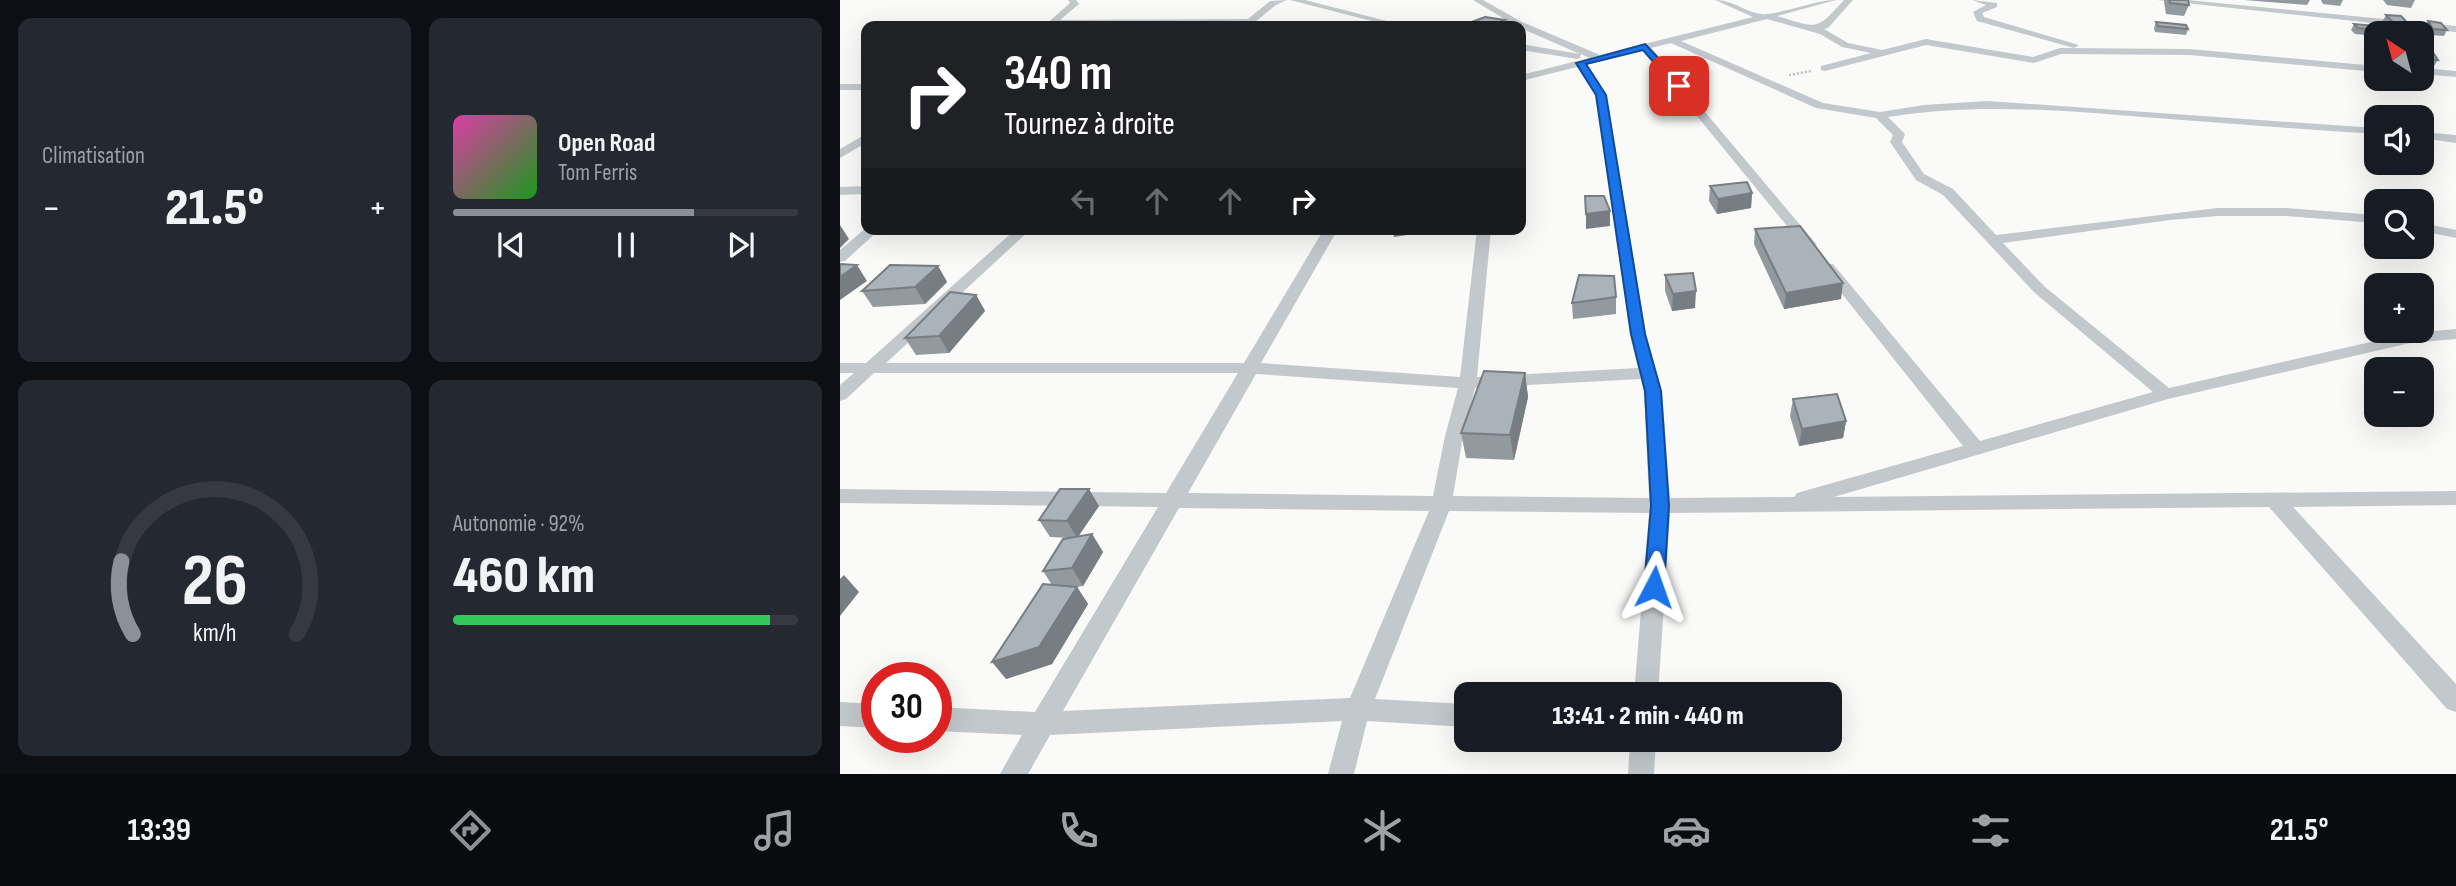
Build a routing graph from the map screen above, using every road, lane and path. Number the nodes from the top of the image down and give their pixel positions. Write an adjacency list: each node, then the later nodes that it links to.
1 (1072, 0): 13 (street)
2 (1283, 0): 14 (street)
3 (1294, 0): 15 (street)
4 (1719, 0): 12 (street)
5 (1832, 0): 12 (street)
6 (1849, 0): 18 (street)
7 (1976, 0): 9 (street)
8 (2161, 0): 19 (street)
9 (1995, 2): 23 (street)
10 (1482, 3): 11 (street); 16 (street)
11 (1498, 3)
12 (1763, 16): 18 (street); 20 (street)
13 (1053, 21)
14 (1251, 21)
15 (1380, 21)
16 (1513, 21)
17 (1526, 27): 25 (street)
18 (1815, 29): 24 (street)
19 (2456, 29)
20 (1672, 40): 21 (street); 32 (street)
21 (1645, 47): 25 (street); 60 (street)
22 (1526, 48): 25 (street)
23 (2102, 51): 24 (street); 28 (street)
24 (1882, 53): 27 (street)
25 (1598, 58): 26 (street)
26 (1580, 63): 31 (street); 56 (street)
27 (1825, 68): 32 (path)
28 (2364, 68)
29 (2434, 72): 30 (street)
30 (2456, 74)
31 (1526, 77)
32 (1762, 80): 35 (street)
33 (840, 87): 34 (street)
34 (861, 87)
35 (1880, 115): 36 (street); 50 (street)
36 (2364, 130)
37 (2434, 136): 38 (street)
38 (2456, 139)
39 (861, 141): 40 (street)
40 (840, 154)
41 (861, 190): 42 (street)
42 (840, 191)
43 (2364, 218): 50 (street)
44 (2434, 229): 45 (street)
45 (2456, 234)
46 (866, 235): 51 (street)
47 (1017, 235): 54 (street)
48 (1328, 235): 55 (street)
49 (1483, 235): 57 (street)
50 (1994, 240): 58 (street)
51 (840, 258)
52 (2456, 334): 58 (street)
53 (840, 368): 54 (street)
54 (870, 368): 55 (street); 59 (street)
55 (1252, 368): 57 (street); 63 (street)
56 (1646, 373): 57 (street); 67 (street)
57 (1468, 383): 65 (street)
58 (2166, 394): 60 (street)
59 (840, 395)
60 (1976, 449): 66 (street)
61 (840, 495): 63 (street)
62 (2456, 498): 64 (street)
63 (1172, 499): 65 (street); 75 (street)
64 (2274, 500): 66 (street); 69 (street)
65 (1442, 504): 67 (street); 70 (street)
66 (1780, 505): 67 (street)
67 (1660, 506): 68 (street)
68 (1647, 682)
69 (2456, 701)
70 (1358, 709): 73 (street); 75 (street); 78 (street)
71 (840, 714): 72 (street)
72 (861, 715)
73 (1454, 715)
74 (952, 720): 75 (street)
75 (1042, 724): 77 (street)
76 (1642, 752): 79 (street)
77 (1013, 774)
78 (1342, 774)
79 (1641, 774)

